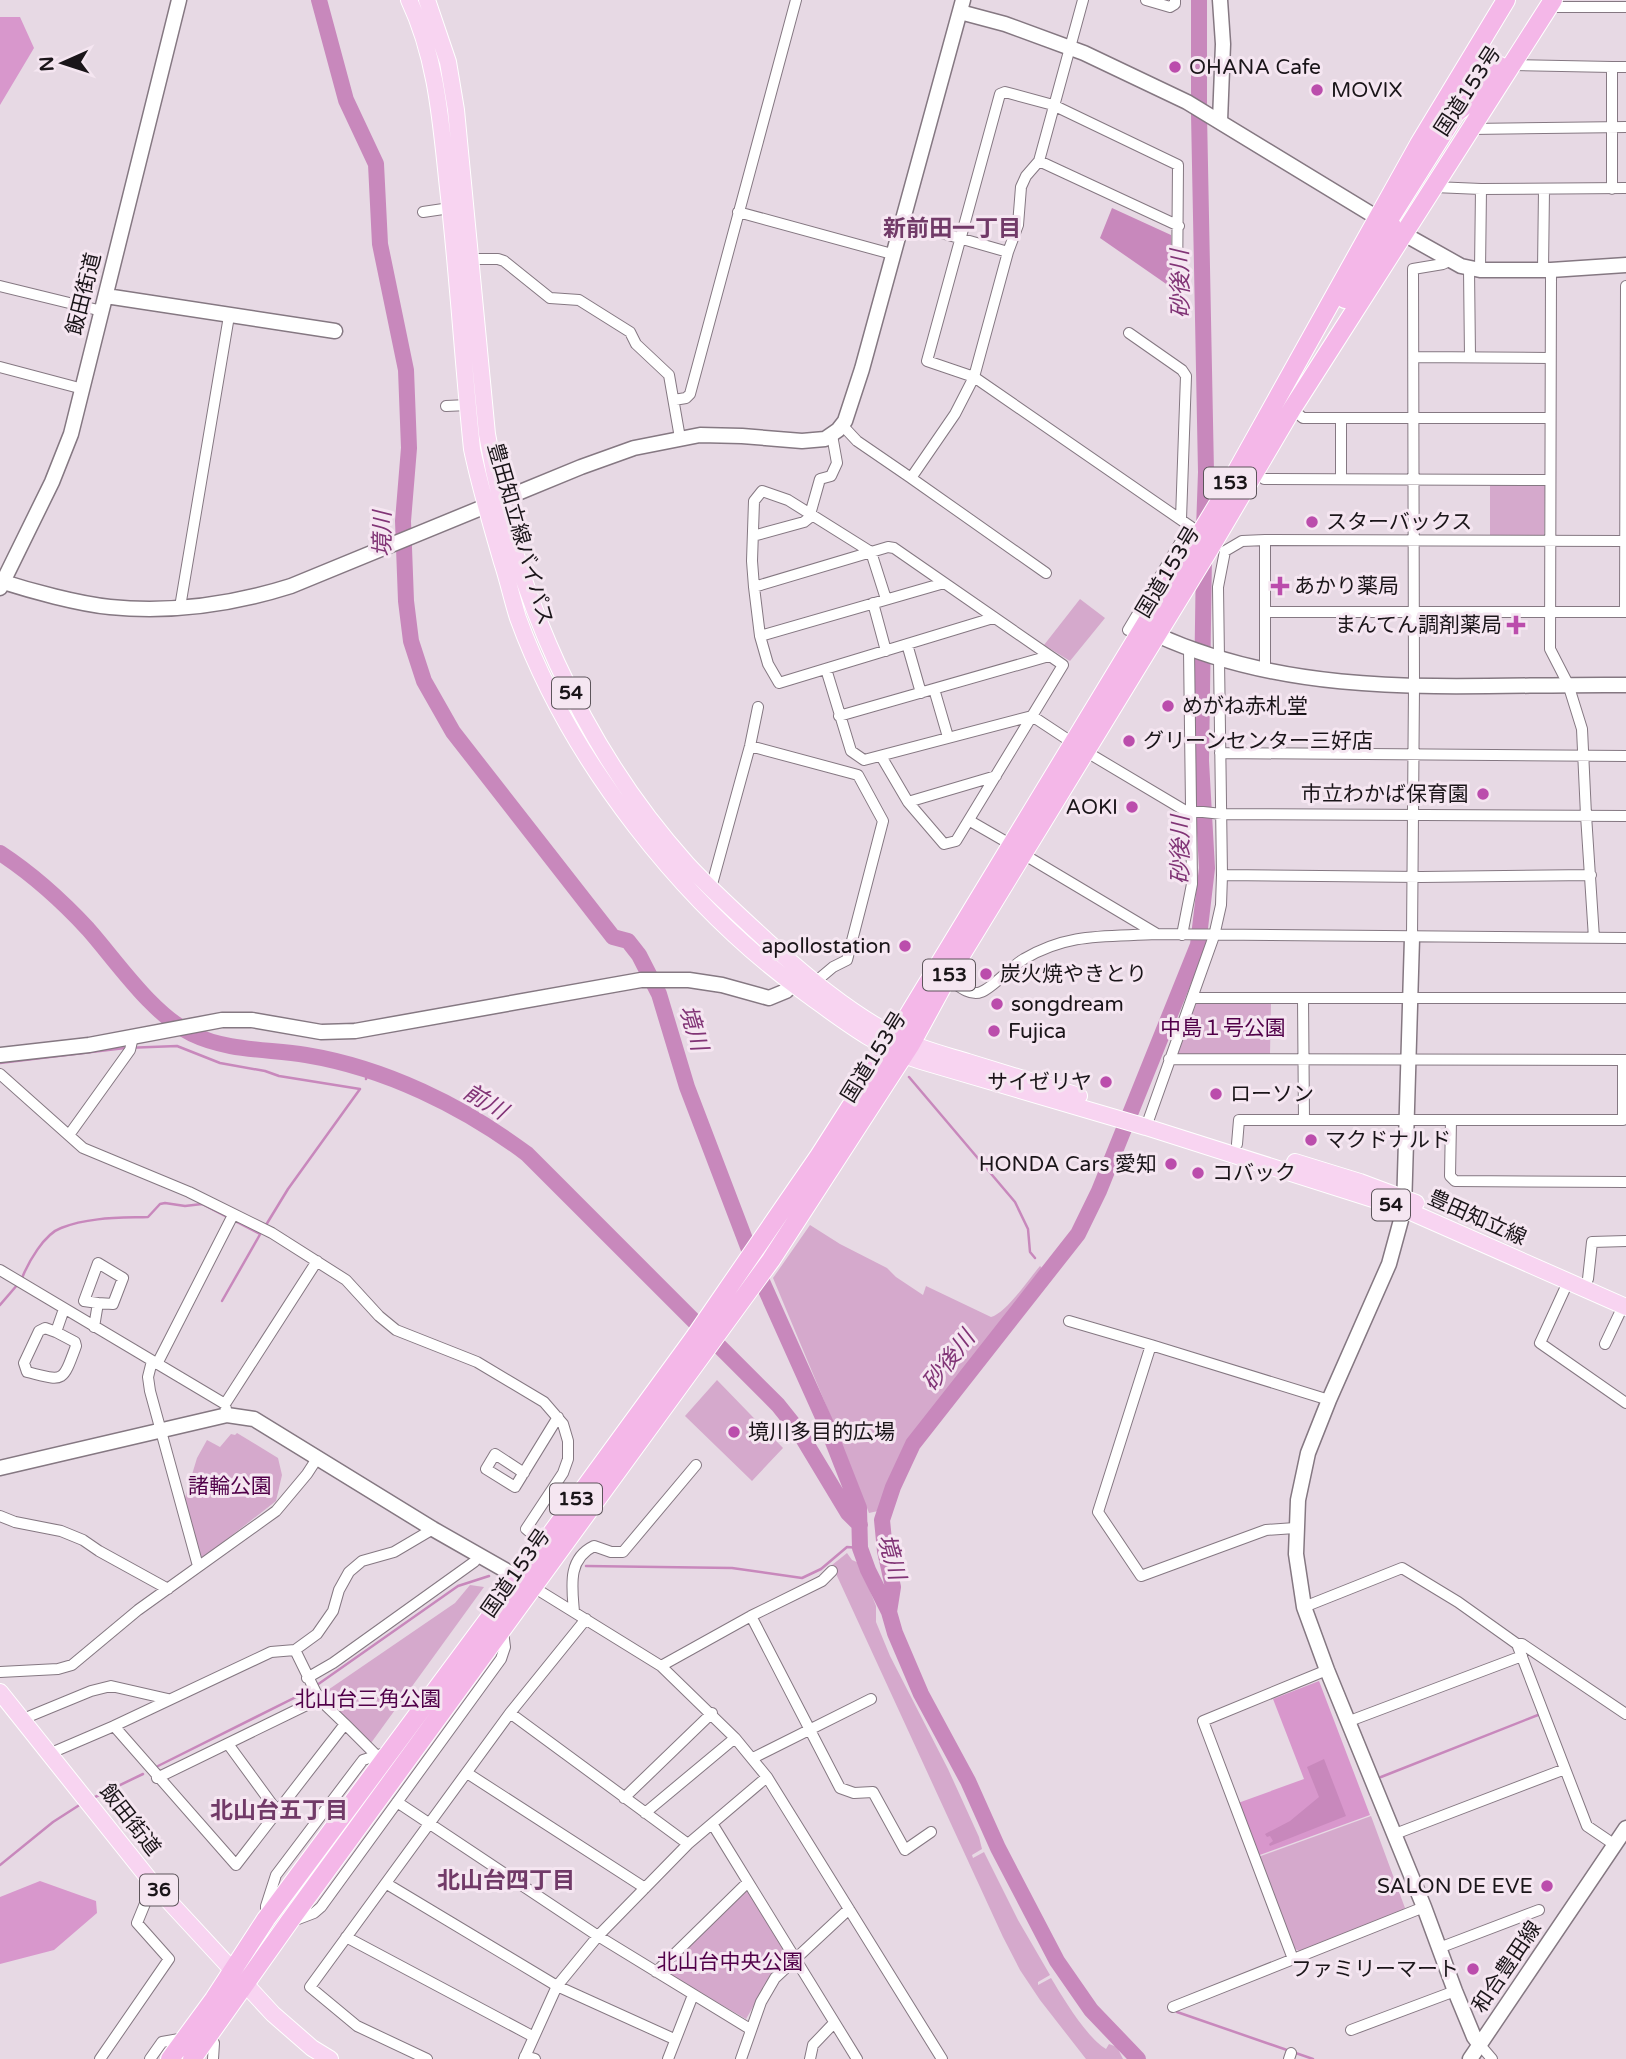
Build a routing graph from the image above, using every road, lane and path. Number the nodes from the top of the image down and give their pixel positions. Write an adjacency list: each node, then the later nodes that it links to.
1 (179, 0): 46 (street, 飯田街道)
2 (409, 0): 29 (main road, 豊田知立線バイパス / 54)
3 (427, 0): 38 (main road, 豊田知立線バイパス / 54)
4 (796, 0): 31 (street)
5 (1083, 0): 13 (street)
6 (1146, 0): 7 (street)
7 (1175, 0)
8 (1220, 0): 19 (street)
9 (1506, 0): 33 (highway, 国道153号 / 153)
10 (1551, 4): 12 (street); 14 (highway, 国道153号 / 153)
11 (961, 6): 13 (street); 32 (street)
12 (1626, 7)
13 (1070, 47): 18 (street); 19 (street)
14 (1522, 48): 15 (highway, 国道153号 / 153); 33 (highway, 153)
15 (1512, 65): 16 (street); 22 (highway, 国道153号 / 153)
16 (1612, 67): 17 (street); 20 (street)
17 (1626, 67)
18 (1053, 105): 23 (street); 34 (street); 35 (street)
19 (1220, 121): 33 (street)
20 (1613, 127): 21 (street); 22 (street); 25 (street)
21 (1626, 127)
22 (1471, 129): 24 (highway, 国道153号 / 153)
23 (1039, 160): 34 (street); 36 (street)
24 (1434, 187): 27 (street); 33 (highway, 国道153号 / 153)
25 (1612, 188): 26 (street); 28 (street)
26 (1626, 188)
27 (1480, 189): 28 (street); 41 (street)
28 (1544, 189): 42 (street)
29 (450, 208): 30 (street); 58 (main road, 豊田知立線バイパス / 54)
30 (423, 212)
31 (738, 212): 37 (street); 56 (street)
32 (902, 222): 35 (street); 37 (street)
33 (1390, 225): 39 (street); 59 (highway, 国道153号 / 153); 72 (highway, 国道153号 / 153)
34 (1179, 226): 45 (street)
35 (959, 238): 36 (street); 54 (street)
36 (1009, 252): 54 (street)
37 (892, 254): 63 (street)
38 (472, 259): 56 (street); 70 (main road, 豊田知立線バイパス / 54)
39 (1449, 261): 41 (street); 51 (street)
40 (1626, 265): 42 (street)
41 (1475, 269): 42 (street); 50 (street)
42 (1547, 270): 52 (street)
43 (0, 286): 46 (street)
44 (1626, 286): 77 (street)
45 (1177, 292)
46 (104, 304): 47 (street); 55 (street, 飯田街道)
47 (229, 316): 48 (street); 85 (street)
48 (335, 331)
49 (1129, 333): 72 (street)
50 (1470, 356): 51 (street); 52 (street)
51 (1414, 357): 60 (street)
52 (1550, 358): 61 (street)
53 (0, 367): 55 (street)
54 (974, 377): 65 (street); 72 (street)
55 (83, 389): 81 (street, 飯田街道)
56 (674, 400): 64 (street)
57 (446, 405): 58 (street)
58 (468, 405): 70 (main road, 豊田知立線バイパス / 54)
59 (1292, 409): 62 (street); 72 (highway, 国道153号 / 153)
60 (1413, 418): 61 (street); 62 (street); 66 (street)
61 (1550, 418): 69 (street)
62 (1341, 419): 68 (street)
63 (837, 430): 64 (street); 65 (street); 71 (street)
64 (680, 438): 70 (street)
65 (911, 478): 79 (street)
66 (1413, 478): 68 (street); 69 (street); 75 (street)
67 (1264, 479): 68 (street)
68 (1342, 479)
69 (1550, 480): 76 (street)
70 (493, 505): 85 (street); 128 (main road, 豊田知立線バイパス / 54); 137 (main road, 豊田知立線バイパス / 54)
71 (811, 514): 73 (street); 73 (street); 78 (street)
72 (1202, 534): 74 (street); 90 (street); 91 (highway, 国道153号 / 153); 97 (street); 110 (highway, 国道153号 / 153)
73 (753, 536): 82 (street)
74 (1265, 540): 75 (street); 86 (street)
75 (1413, 541): 76 (street); 88 (street)
76 (1550, 541): 77 (street); 87 (street)
77 (1625, 541): 87 (street)
78 (871, 552): 80 (street); 82 (street); 83 (street)
79 (1046, 573)
80 (944, 583): 83 (street); 89 (street)
81 (1, 584): 85 (street)
82 (754, 587): 92 (street)
83 (886, 599): 84 (street)
84 (873, 603): 92 (street); 94 (street)
85 (180, 607)
86 (1265, 612): 88 (street); 99 (street)
87 (1550, 612): 88 (street); 100 (street)
88 (1413, 613): 102 (street)
89 (993, 618): 93 (street); 96 (street)
90 (1128, 630)
91 (1157, 635): 95 (street); 110 (highway, 国道153号 / 153)
92 (760, 636): 98 (street)
93 (907, 644): 94 (street); 104 (street)
94 (886, 650): 98 (street)
95 (1189, 650): 97 (street); 118 (street)
96 (1049, 656): 103 (street); 107 (street)
97 (1219, 660): 99 (street); 111 (street)
98 (826, 668): 106 (street)
99 (1265, 671): 102 (street)
100 (1568, 684): 101 (street); 102 (street); 115 (street)
101 (1626, 685)
102 (1414, 686): 112 (street)
103 (934, 689): 104 (street); 108 (street)
104 (921, 693): 106 (street)
105 (758, 708): 109 (street)
106 (839, 716): 114 (street)
107 (1032, 716): 108 (street); 110 (street); 116 (street)
108 (948, 737): 114 (street)
109 (750, 746): 128 (street); 136 (street)
110 (1079, 747): 118 (street); 124 (highway, 国道153号 / 153)
111 (1220, 753): 112 (street); 119 (street)
112 (1412, 754): 115 (street); 120 (street)
113 (1626, 755): 115 (street)
114 (881, 756): 117 (street)
115 (1585, 756): 121 (street)
116 (996, 776): 117 (street); 123 (street)
117 (908, 802): 123 (street)
118 (1191, 812): 119 (street); 130 (street)
119 (1222, 814): 120 (street); 126 (street)
120 (1412, 815): 121 (street); 127 (street)
121 (1586, 815): 122 (street); 125 (street)
122 (1626, 816)
123 (970, 821): 124 (street)
124 (1017, 849): 129 (street); 135 (highway, 国道153号 / 153); 143 (highway, 国道153号 / 153)
125 (1591, 875): 127 (street); 133 (street)
126 (1222, 876): 127 (street); 131 (street)
127 (1413, 877): 132 (street)
128 (710, 888): 136 (main road, 豊田知立線バイパス / 54)
129 (1157, 934): 130 (street); 135 (street)
130 (1184, 935): 131 (street)
131 (1210, 936): 132 (street); 138 (street)
132 (1412, 937): 133 (street); 141 (street)
133 (1594, 938): 134 (street)
134 (1626, 938)
135 (947, 978): 143 (highway, 国道153号 / 153)
136 (814, 983): 143 (main road, 豊田知立線バイパス / 54)
137 (793, 984): 142 (street); 143 (main road, 豊田知立線バイパス / 54)
138 (1192, 998): 139 (street); 145 (street)
139 (1303, 998): 141 (street); 146 (street)
140 (1626, 998): 141 (street)
141 (1410, 999): 147 (street)
142 (133, 1037): 144 (street); 155 (street)
143 (899, 1046): 154 (main road, 豊田知立線バイパス / 54); 186 (highway, 国道153号 / 153); 190 (highway, 国道153号 / 153)
144 (0, 1055)
145 (1169, 1059): 146 (street); 154 (street)
146 (1304, 1059): 147 (street); 150 (street)
147 (1409, 1059): 148 (street); 152 (street)
148 (1624, 1060): 151 (street)
149 (0, 1074): 155 (street)
150 (1304, 1120): 152 (street); 156 (street)
151 (1624, 1120): 153 (street)
152 (1408, 1121): 153 (street); 158 (street)
153 (1451, 1121): 157 (street)
154 (1148, 1123): 156 (main road, 豊田知立線 / 54); 158 (main road, 豊田知立線 / 54)
155 (69, 1135): 159 (street)
156 (1237, 1144): 158 (main road, 豊田知立線 / 54)
157 (1626, 1182)
158 (1405, 1204): 163 (main road, 豊田知立線 / 54); 164 (main road, 豊田知立線 / 54); 174 (street)
159 (233, 1215): 161 (street); 173 (street)
160 (1626, 1241): 163 (street)
161 (317, 1261): 176 (street); 177 (street)
162 (0, 1270): 167 (street)
163 (1588, 1279): 166 (main road, 豊田知立線 / 54)
164 (1568, 1282): 166 (main road, 豊田知立線 / 54); 175 (street)
165 (98, 1303): 165 (street); 169 (street)
166 (1625, 1303): 171 (street)
167 (64, 1309): 169 (street); 170 (street)
168 (1069, 1321): 172 (street)
169 (93, 1327): 173 (street)
170 (56, 1332): 170 (street)
171 (1605, 1344)
172 (1151, 1345): 174 (street); 184 (street)
173 (154, 1363): 176 (street); 178 (street)
174 (1329, 1400): 184 (street)
175 (1626, 1403)
176 (226, 1409): 178 (street); 179 (street)
177 (558, 1417): 182 (street); 186 (street)
178 (161, 1432): 181 (street); 188 (street)
179 (318, 1457): 185 (street); 188 (street)
180 (696, 1465): 193 (street)
181 (0, 1468)
182 (524, 1473)
183 (0, 1516): 191 (street)
184 (1296, 1528): 192 (street)
185 (433, 1530): 187 (street); 198 (street)
186 (544, 1544): 190 (highway, 国道153号 / 153)
187 (480, 1555): 190 (street); 203 (street)
188 (198, 1566): 191 (street)
189 (832, 1571): 194 (street)
190 (527, 1583): 193 (street); 196 (highway, 国道153号 / 153); 219 (highway, 国道153号 / 153)
191 (168, 1589): 202 (street)
192 (1304, 1607): 197 (street); 201 (street)
193 (574, 1612): 195 (street)
194 (751, 1616): 200 (street); 215 (street)
195 (586, 1619): 200 (street); 208 (street)
196 (503, 1631): 226 (street); 243 (highway, 国道153号 / 153)
197 (1517, 1644): 199 (street); 210 (street)
198 (295, 1650): 203 (street); 206 (street)
199 (1522, 1656): 212 (street); 221 (street)
200 (661, 1666): 209 (street)
201 (1326, 1670): 212 (street); 248 (street)
202 (0, 1672)
203 (309, 1680): 205 (street)
204 (0, 1692): 211 (main road, 飯田街道 / 36)
205 (318, 1696): 213 (street); 217 (street)
206 (169, 1699): 211 (street); 214 (street)
207 (871, 1699): 215 (street)
208 (510, 1713): 222 (street); 225 (street)
209 (712, 1713): 216 (street); 225 (street)
210 (1626, 1714)
211 (23, 1719): 218 (main road, 飯田街道 / 36)
212 (1347, 1722): 233 (street)
213 (345, 1724): 219 (street); 227 (street)
214 (114, 1726): 218 (street); 224 (street)
215 (810, 1729): 220 (street); 232 (street)
216 (735, 1738): 220 (street); 228 (street)
217 (228, 1744): 224 (street); 227 (street)
218 (51, 1753): 237 (main road, 飯田街道 / 36)
219 (383, 1754): 250 (highway, 国道153号 / 153)
220 (753, 1758): 223 (street)
221 (1565, 1769): 233 (street); 235 (street)
222 (467, 1773): 229 (street); 239 (street)
223 (767, 1777): 230 (street); 241 (street)
224 (157, 1778): 227 (street)
225 (624, 1798): 228 (street)
226 (397, 1802): 229 (street); 243 (street)
227 (277, 1811)
228 (645, 1813): 234 (street)
229 (428, 1825): 238 (street); 244 (street)
230 (713, 1825): 234 (street); 236 (street)
231 (1626, 1828): 235 (street, 和合豊田線)
232 (931, 1832)
233 (1395, 1834): 240 (street)
234 (688, 1844): 239 (street)
235 (1615, 1845): 262 (street, 和合豊田線)
236 (748, 1882): 247 (street); 249 (street)
237 (153, 1884): 250 (main road, 飯田街道 / 36); 265 (street)
238 (387, 1884): 245 (street); 251 (street)
239 (645, 1888): 244 (street)
240 (1424, 1907): 246 (street); 248 (street)
241 (849, 1909): 247 (street); 276 (street)
242 (1539, 1910): 246 (street)
243 (289, 1922): 250 (highway, 国道153号 / 153)
244 (598, 1936): 249 (street); 251 (street)
245 (346, 1937): 259 (street); 271 (street)
246 (1439, 1948): 252 (street)
247 (796, 1959): 255 (street); 256 (street)
248 (1293, 1959): 254 (street)
249 (656, 1972): 253 (street)
250 (239, 1977): 258 (highway, 国道153号 / 153); 260 (highway, 国道153号 / 153); 263 (main road, 36)
251 (557, 1986): 259 (street); 261 (street)
252 (1455, 1991): 257 (street); 262 (street)
253 (693, 1994): 256 (street); 261 (street)
254 (1172, 2007)
255 (834, 2023): 274 (street); 275 (street)
256 (750, 2029): 273 (street)
257 (1351, 2030)
258 (207, 2037): 268 (highway, 国道153号 / 153); 269 (street)
259 (534, 2037): 264 (street)
260 (184, 2038): 266 (street); 267 (highway, 国道153号 / 153)
261 (674, 2039): 272 (street)
262 (1480, 2045): 277 (street, 和合豊田線); 278 (street)
263 (308, 2053): 270 (main road, 36)
264 (528, 2058)
265 (100, 2059)
266 (150, 2059)
267 (170, 2059)
268 (192, 2059)
269 (213, 2059)
270 (330, 2059)
271 (426, 2059)
272 (668, 2059)
273 (741, 2059)
274 (810, 2059)
275 (857, 2059)
276 (942, 2059)
277 (1470, 2059)
278 (1492, 2059)

